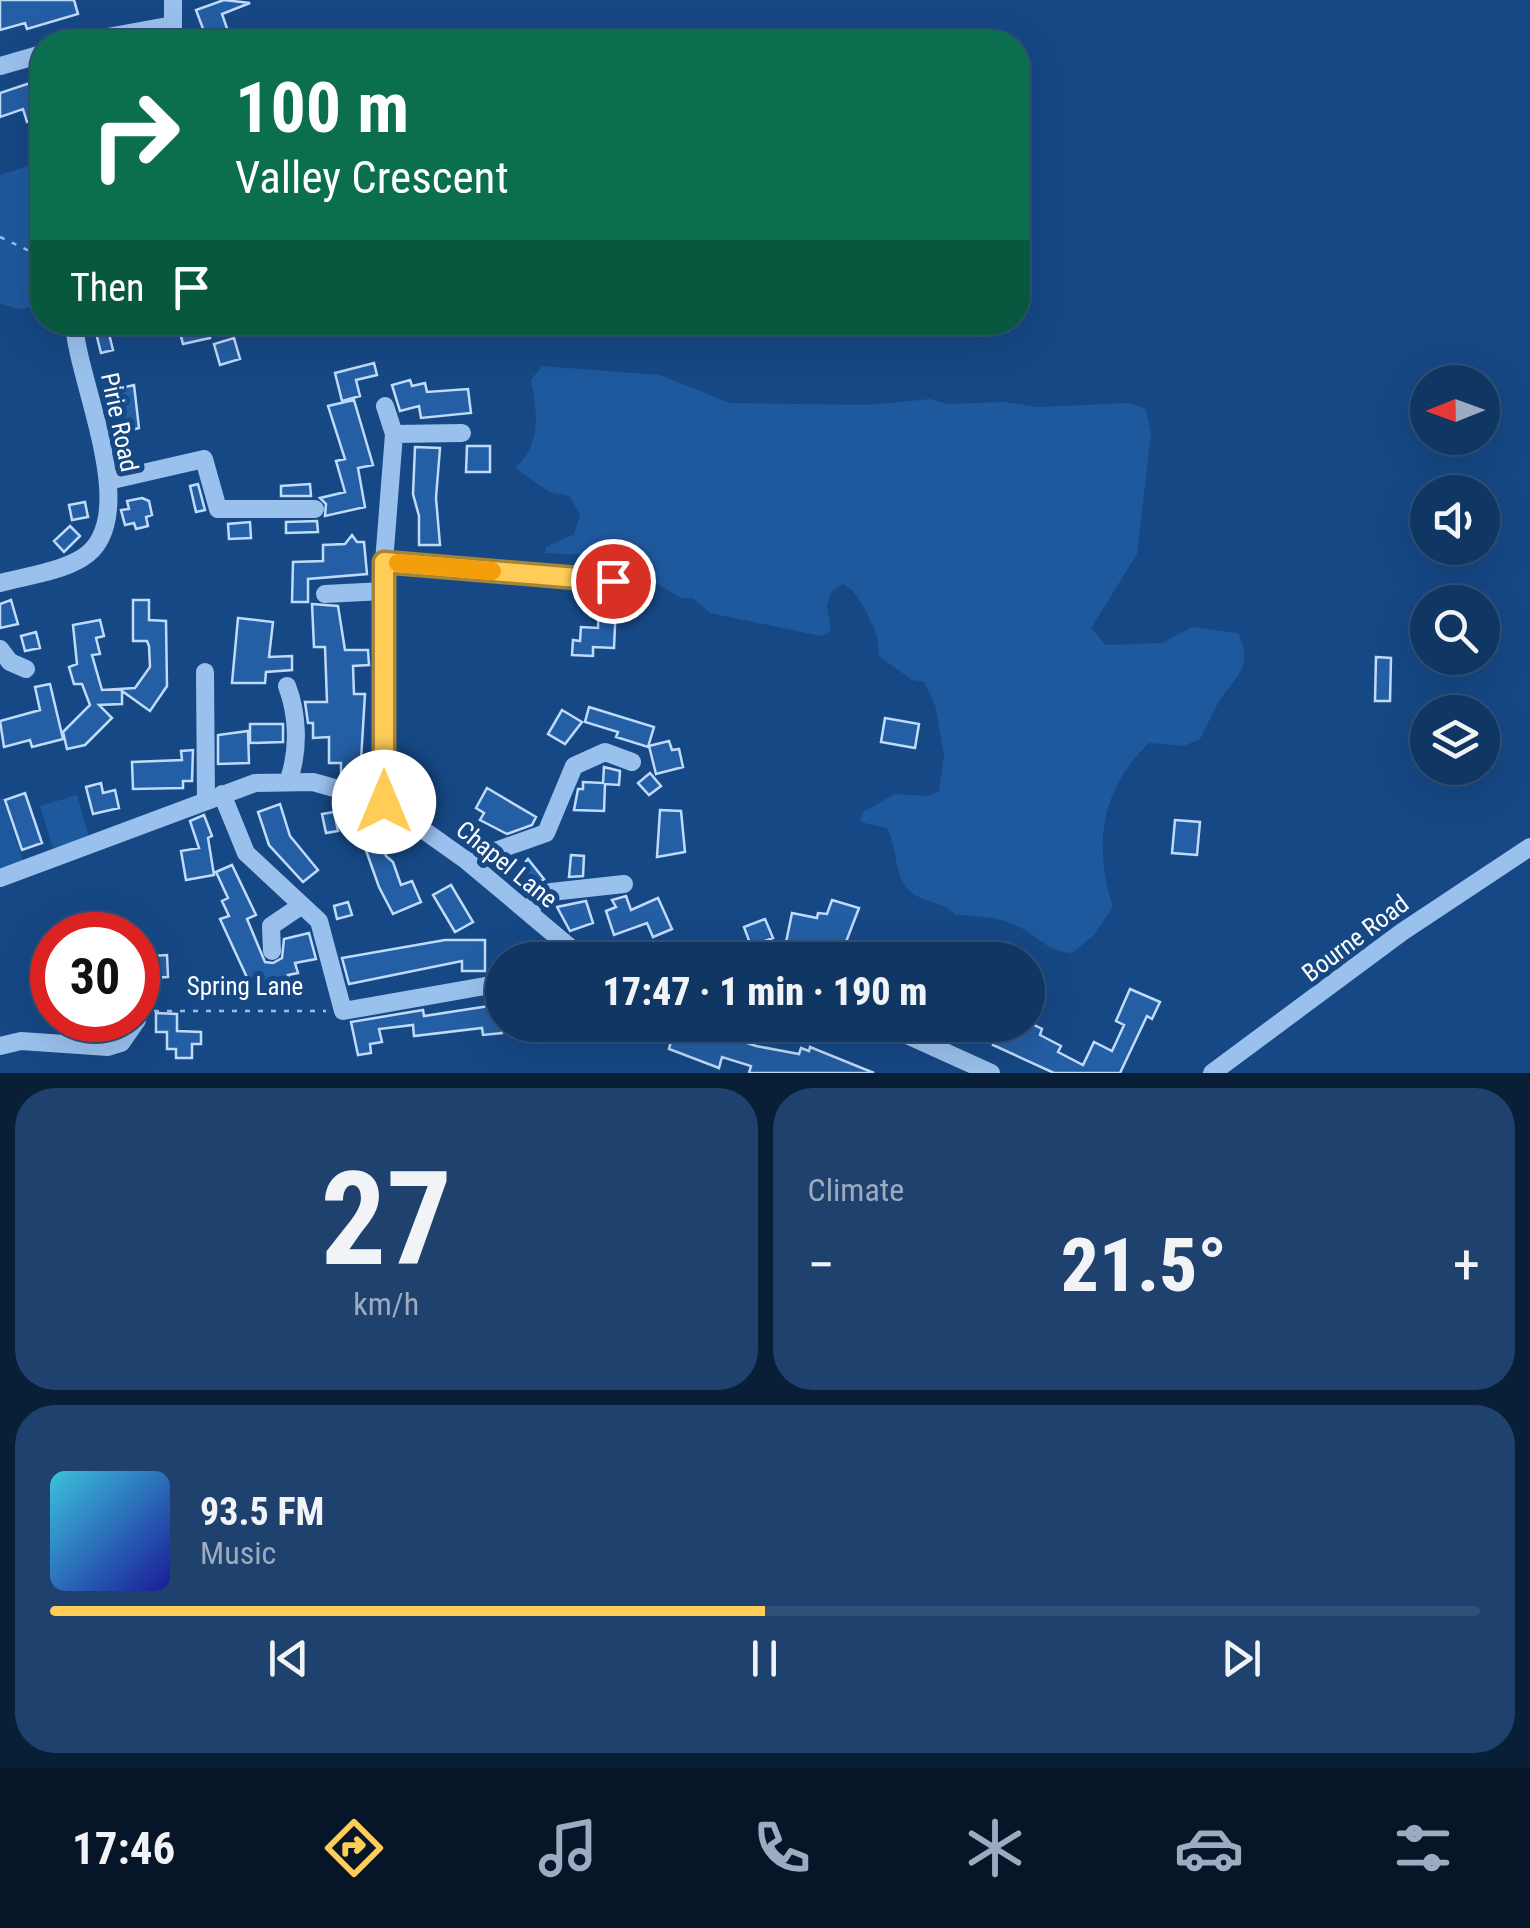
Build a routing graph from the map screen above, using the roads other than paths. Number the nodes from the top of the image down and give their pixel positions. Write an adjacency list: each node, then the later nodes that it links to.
1 (172, 0): 2 (street)
2 (173, 30)
3 (30, 57): 4 (street)
4 (0, 66)
5 (77, 335): 9 (street, Pirie Road)
6 (386, 406): 8 (street)
7 (462, 433): 8 (street)
8 (394, 434): 11 (street)
9 (108, 481): 10 (street); 13 (street, Pirie Road)
10 (315, 508)
11 (384, 562): 12 (street); 14 (street)
12 (613, 581)
13 (0, 583)
14 (384, 592): 15 (street); 23 (street)
15 (325, 594)
16 (0, 649): 17 (street)
17 (26, 669)
18 (205, 672): 22 (street)
19 (287, 686): 21 (street)
20 (632, 762): 25 (street)
21 (289, 779): 22 (street, Chapel Lane); 23 (street, Chapel Lane)
22 (214, 797): 26 (street, Chapel Lane); 28 (street)
23 (384, 802): 25 (street, Chapel Lane)
24 (1530, 847): 39 (street, Bourne Road)
25 (468, 861): 29 (street, Chapel Lane)
26 (0, 878)
27 (624, 884): 29 (street)
28 (302, 906): 31 (street); 32 (street)
29 (526, 910): 30 (street, Chapel Lane)
30 (564, 942)
31 (272, 952)
32 (485, 986)
33 (30, 1042): 37 (street)
34 (36, 1042): 35 (street)
35 (122, 1042)
36 (922, 1042): 38 (street)
37 (0, 1046)
38 (991, 1073)
39 (1212, 1073)

